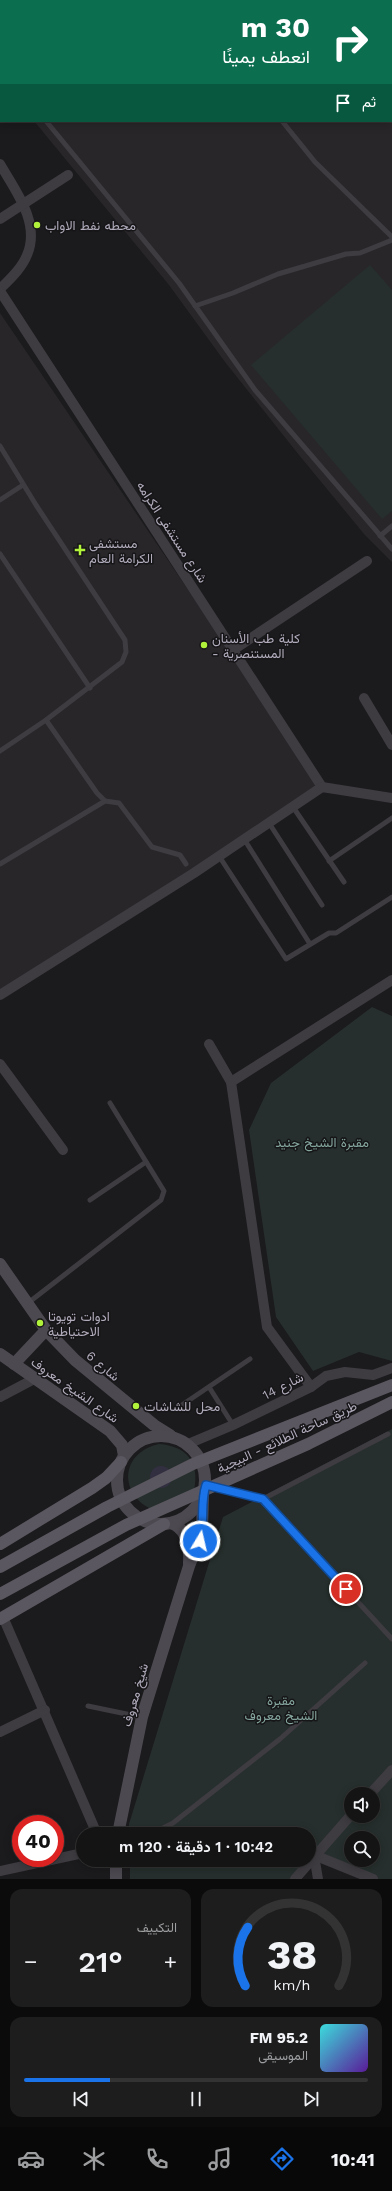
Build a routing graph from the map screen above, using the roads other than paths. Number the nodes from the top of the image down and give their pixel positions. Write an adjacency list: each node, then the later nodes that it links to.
1 (47, 122): 9 (lane)
2 (283, 122): 7 (lane)
3 (0, 164): 5 (street)
4 (68, 175): 5 (street)
5 (23, 204): 6 (street); 8 (street)
6 (0, 219)
7 (392, 238): 9 (lane)
8 (0, 290): 18 (street, شارع مستشفى الكرامه)
9 (195, 306): 14 (lane)
10 (0, 446): 11 (lane)
11 (24, 485): 12 (lane); 19 (lane)
12 (0, 500)
13 (392, 526): 14 (lane)
14 (380, 536): 15 (lane)
15 (392, 549)
16 (0, 554): 19 (lane)
17 (367, 561): 18 (street)
18 (233, 650): 24 (street, شارع مستشفى الكرامه)
19 (90, 688): 21 (lane)
20 (364, 698): 22 (street)
21 (46, 720): 23 (lane); 26 (lane)
22 (391, 740)
23 (0, 751)
24 (322, 787): 25 (street); 27 (street)
25 (392, 798)
26 (105, 801): 33 (lane); 34 (lane)
27 (293, 807): 29 (street); 32 (lane)
28 (392, 818): 32 (lane)
29 (269, 823): 30 (street); 37 (lane)
30 (244, 839): 31 (street); 38 (lane)
31 (219, 856): 38 (lane); 40 (street)
32 (329, 861): 35 (lane)
33 (0, 864)
34 (186, 864)
35 (344, 882)
36 (392, 897): 38 (lane)
37 (322, 905)
38 (310, 944)
39 (392, 980): 43 (street)
40 (0, 995)
41 (209, 1044): 43 (street)
42 (0, 1064): 45 (street)
43 (231, 1082): 58 (street)
44 (110, 1103): 46 (lane)
45 (63, 1150)
46 (146, 1162): 47 (lane); 49 (lane)
47 (90, 1200)
48 (0, 1264): 49 (street, شارع 6)
49 (27, 1304): 50 (street, شارع 6)
50 (46, 1330): 53 (street); 64 (street, شارع 6)
51 (0, 1354): 53 (street, شارع الشيخ معروف)
52 (250, 1359): 57 (lane)
53 (14, 1364): 55 (street, شارع الشيخ معروف)
54 (392, 1368): 58 (street, شارع 14)
55 (36, 1378): 59 (street); 66 (street, شارع الشيخ معروف)
56 (392, 1385): 72 (main road, طريق ساحة الطلائع - البيجية)
57 (209, 1387): 61 (lane); 62 (lane)
58 (311, 1387): 62 (street, شارع 14)
59 (0, 1397)
60 (392, 1402): 73 (main road, طريق ساحة الطلائع - البيجية)
61 (179, 1407)
62 (233, 1425): 65 (street, شارع 14)
63 (388, 1434): 68 (lane)
64 (173, 1437): 65 (street); 66 (street)
65 (188, 1444): 67 (street)
66 (122, 1459): 69 (street); 70 (main road)
67 (204, 1489): 68 (lane); 69 (street); 71 (street, شیخ معروف)
68 (263, 1499): 75 (lane)
69 (168, 1524): 71 (street); 74 (main road)
70 (0, 1544)
71 (189, 1566): 80 (street, شیخ معروف)
72 (0, 1567)
73 (0, 1594)
74 (2, 1618): 79 (street)
75 (390, 1632): 76 (lane)
76 (392, 1639)
77 (365, 1663): 87 (lane)
78 (88, 1706): 80 (lane)
79 (45, 1710): 81 (street); 85 (street)
80 (142, 1717): 86 (street, شیخ معروف)
81 (0, 1732)
82 (392, 1770): 83 (street)
83 (376, 1787)
84 (344, 1823): 88 (street)
85 (94, 1827)
86 (119, 1827)
87 (165, 1827)
88 (316, 1853)
89 (76, 1855): 94 (street)
90 (316, 1856): 98 (street)
91 (116, 1867): 95 (street)
92 (304, 1867): 96 (street)
93 (316, 1867): 97 (street)
94 (0, 1871)
95 (116, 1879)
96 (295, 1879)
97 (318, 1879)
98 (373, 1879)

